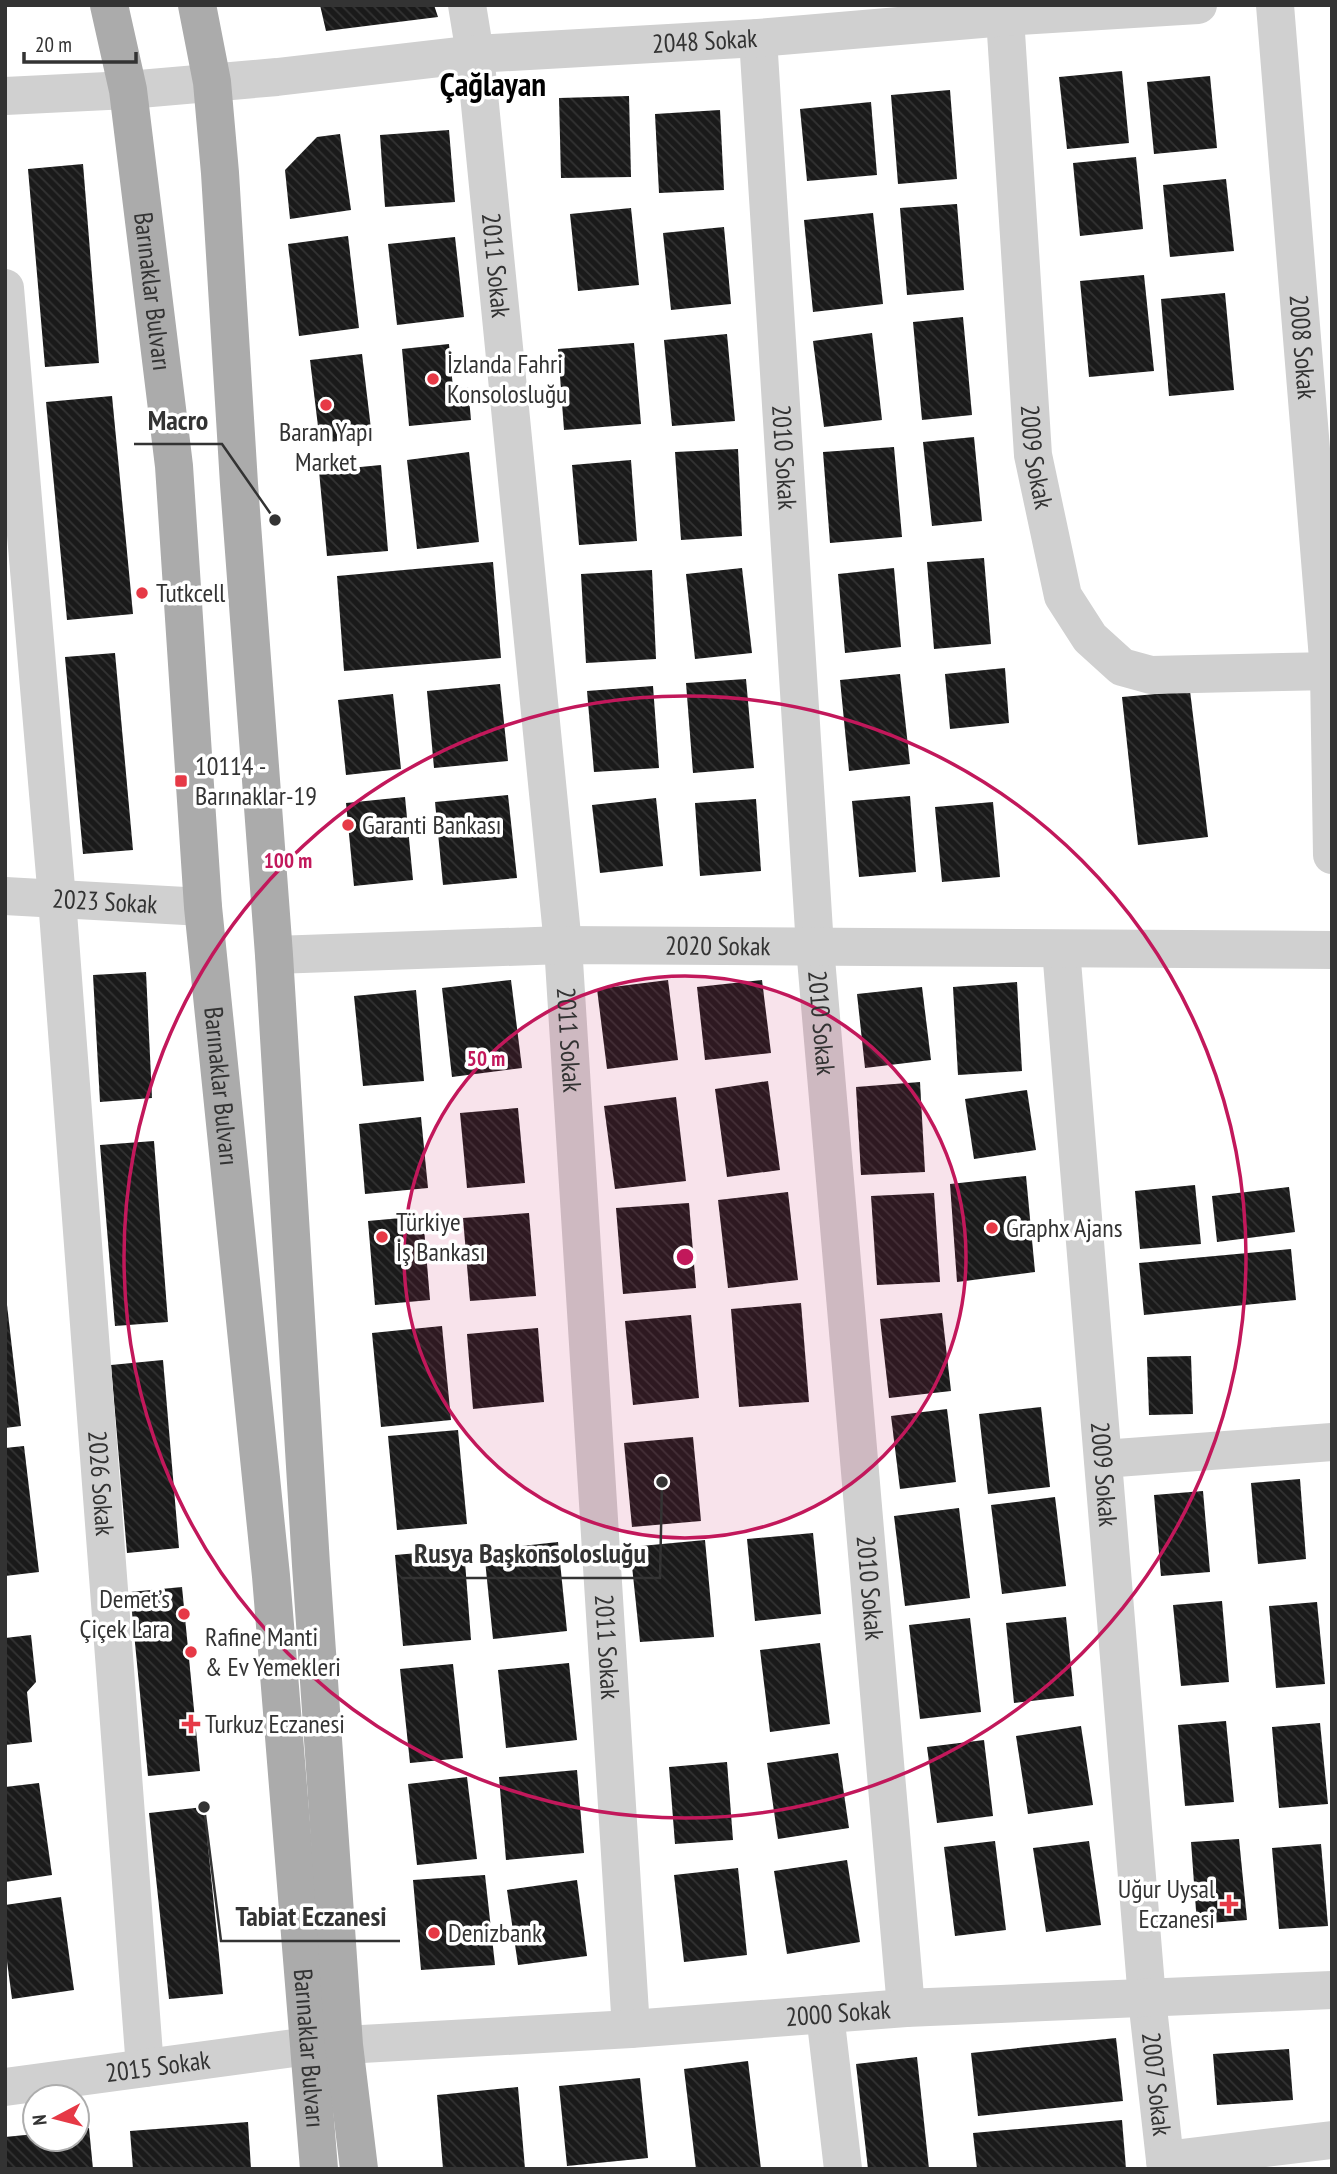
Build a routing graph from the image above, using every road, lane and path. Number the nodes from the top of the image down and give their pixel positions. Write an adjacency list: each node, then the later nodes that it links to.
1 (109, 5): 12 (main road, Barınaklar Bulvarı)
2 (197, 5): 11 (main road, Barınaklar Bulvarı)
3 (467, 5): 10 (street, 2011 Sokak)
4 (1198, 5): 6 (street, 2048 Sokak)
5 (1275, 5): 15 (street, 2008 Sokak)
6 (1123, 8): 7 (street, 2048 Sokak)
7 (1005, 17): 8 (street, 2048 Sokak); 15 (street, 2009 Sokak)
8 (794, 20): 9 (street, 2048 Sokak)
9 (758, 38): 10 (street, 2048 Sokak); 21 (street, 2010 Sokak)
10 (475, 54): 11 (street, 2048 Sokak); 20 (street, 2011 Sokak)
11 (212, 82): 12 (street, 2048 Sokak); 24 (main road, Barınaklar Bulvarı)
12 (128, 90): 13 (street, 2048 Sokak); 19 (main road, Barınaklar Bulvarı)
13 (5, 96)
14 (5, 288): 18 (street, 2026 Sokak)
15 (1330, 671): 16 (street, 2008 Sokak)
16 (1332, 855)
17 (5, 896): 18 (street, 2023 Sokak)
18 (57, 899): 19 (street, 2023 Sokak); 33 (street, 2026 Sokak)
19 (203, 907): 32 (main road, Barınaklar Bulvarı)
20 (563, 945): 21 (street, 2020 Sokak); 24 (street, 2020 Sokak); 31 (street, 2011 Sokak)
21 (815, 947): 22 (street, 2020 Sokak); 29 (street, 2010 Sokak)
22 (1062, 949): 23 (street, 2020 Sokak); 26 (street, 2009 Sokak)
23 (1332, 950)
24 (274, 955): 32 (main road, Barınaklar Bulvarı)
25 (1332, 1442): 26 (street)
26 (1103, 1459): 28 (street, 2009 Sokak)
27 (1332, 1990): 28 (street, 2000 Sokak)
28 (1147, 1999): 29 (street, 2000 Sokak); 36 (street, 2007 Sokak)
29 (906, 2008): 30 (street, 2000 Sokak)
30 (825, 2014): 31 (street, 2000 Sokak); 39 (street)
31 (631, 2029): 32 (street, 2000 Sokak)
32 (326, 2046): 33 (street, 2015 Sokak); 37 (main road, Barınaklar Bulvarı); 38 (main road, Barınaklar Bulvarı)
33 (145, 2068): 34 (street, 2015 Sokak)
34 (5, 2087)
35 (1332, 2140): 36 (street)
36 (1165, 2164)
37 (320, 2169)
38 (359, 2169)
39 (843, 2169)

